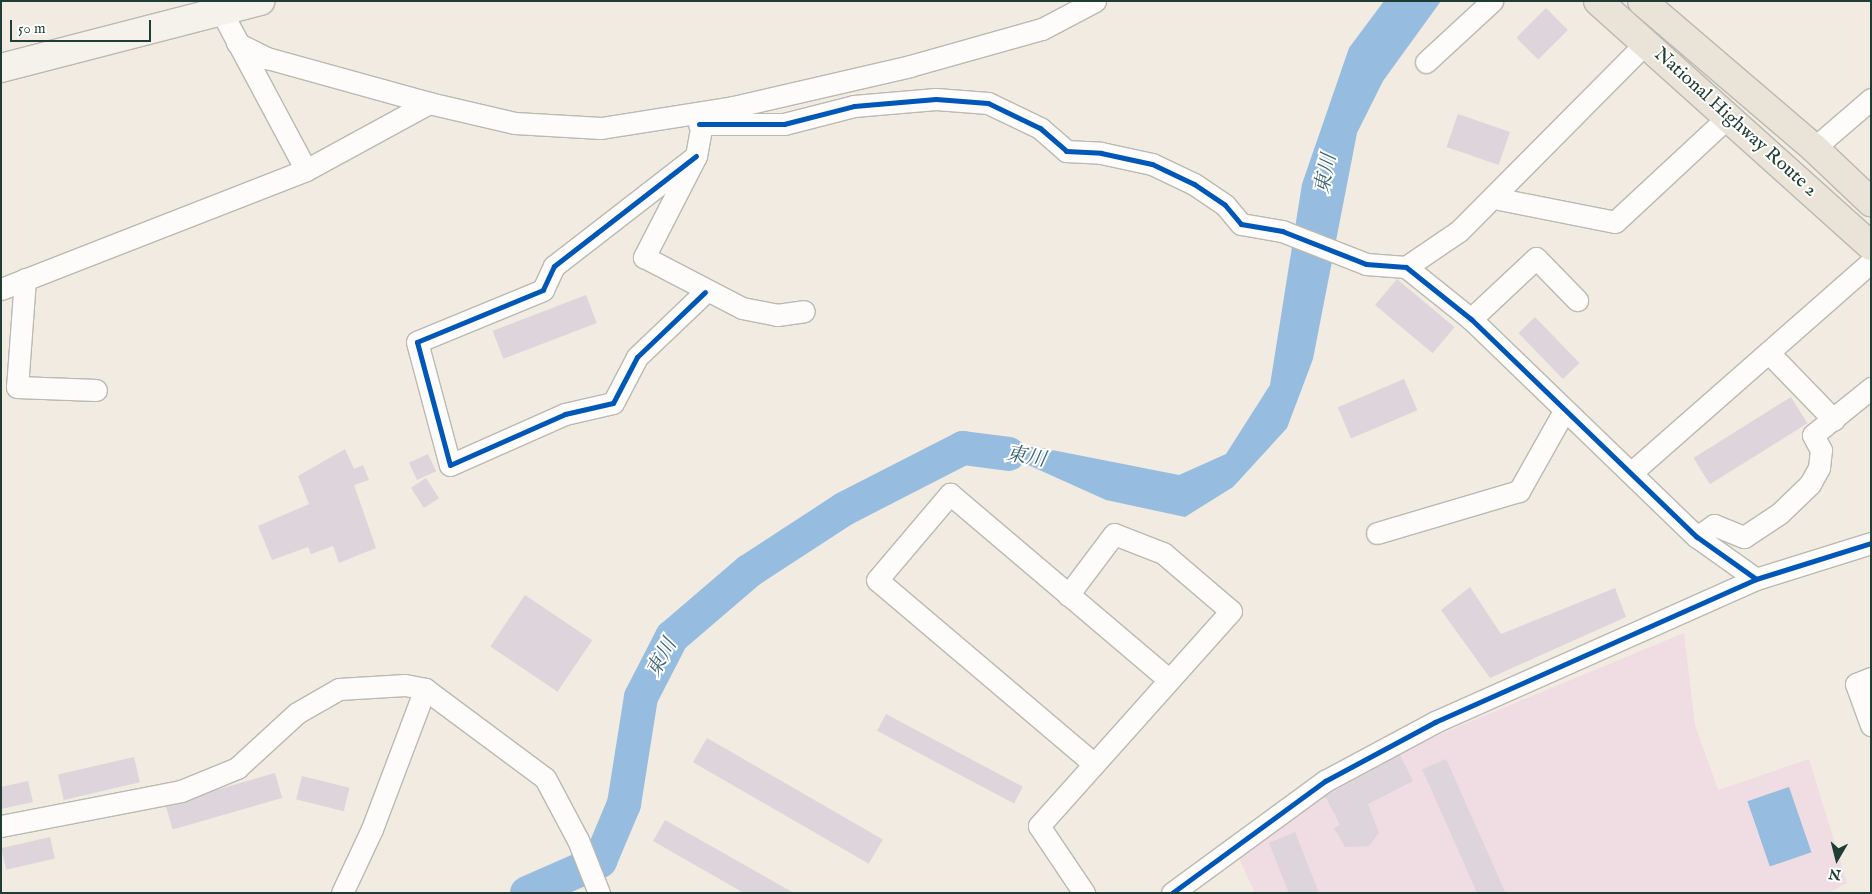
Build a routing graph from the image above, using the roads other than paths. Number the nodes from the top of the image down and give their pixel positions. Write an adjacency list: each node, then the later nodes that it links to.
1 (260, 1): 6 (street)
2 (1094, 1): 14 (street)
3 (1492, 1): 9 (street)
4 (1598, 1): 8 (highway, National Highway Route 2)
5 (1642, 1): 15 (highway, National Highway Route 2)
6 (219, 6): 7 (street); 10 (street)
7 (237, 43): 12 (street); 17 (street)
8 (1645, 44): 13 (highway, National Highway Route 2); 18 (street)
9 (1426, 62)
10 (1, 68)
11 (1871, 99): 15 (street)
12 (429, 103): 14 (street); 17 (street)
13 (1728, 117): 18 (street); 20 (highway, National Highway Route 2)
14 (702, 118): 16 (street); 22 (street)
15 (1814, 148): 19 (highway, National Highway Route 2)
16 (696, 156): 25 (street); 25 (street)
17 (306, 170): 23 (street)
18 (1494, 198): 22 (street)
19 (1871, 202)
20 (1871, 246)
21 (1871, 262): 29 (street)
22 (1406, 266): 28 (street)
23 (25, 279): 24 (street); 31 (street)
24 (1, 289)
25 (705, 292): 27 (street)
26 (1577, 300): 28 (street)
27 (804, 311)
28 (1471, 318): 32 (street)
29 (1768, 353): 33 (street); 34 (street)
30 (1871, 388): 33 (street)
31 (96, 390)
32 (1564, 411): 34 (street); 35 (street)
33 (1834, 420): 36 (street)
34 (1632, 472): 36 (street)
35 (1377, 533)
36 (1697, 537): 38 (street)
37 (1871, 543): 38 (street)
38 (1756, 579): 49 (street)
39 (1068, 595): 41 (street); 41 (street); 44 (street)
40 (1871, 678): 43 (street)
41 (1169, 680): 44 (street)
42 (425, 690): 45 (street); 46 (street); 47 (street)
43 (1871, 726)
44 (1093, 763): 48 (street)
45 (1, 826)
46 (342, 893)
47 (599, 893)
48 (1084, 893)
49 (1172, 893)

